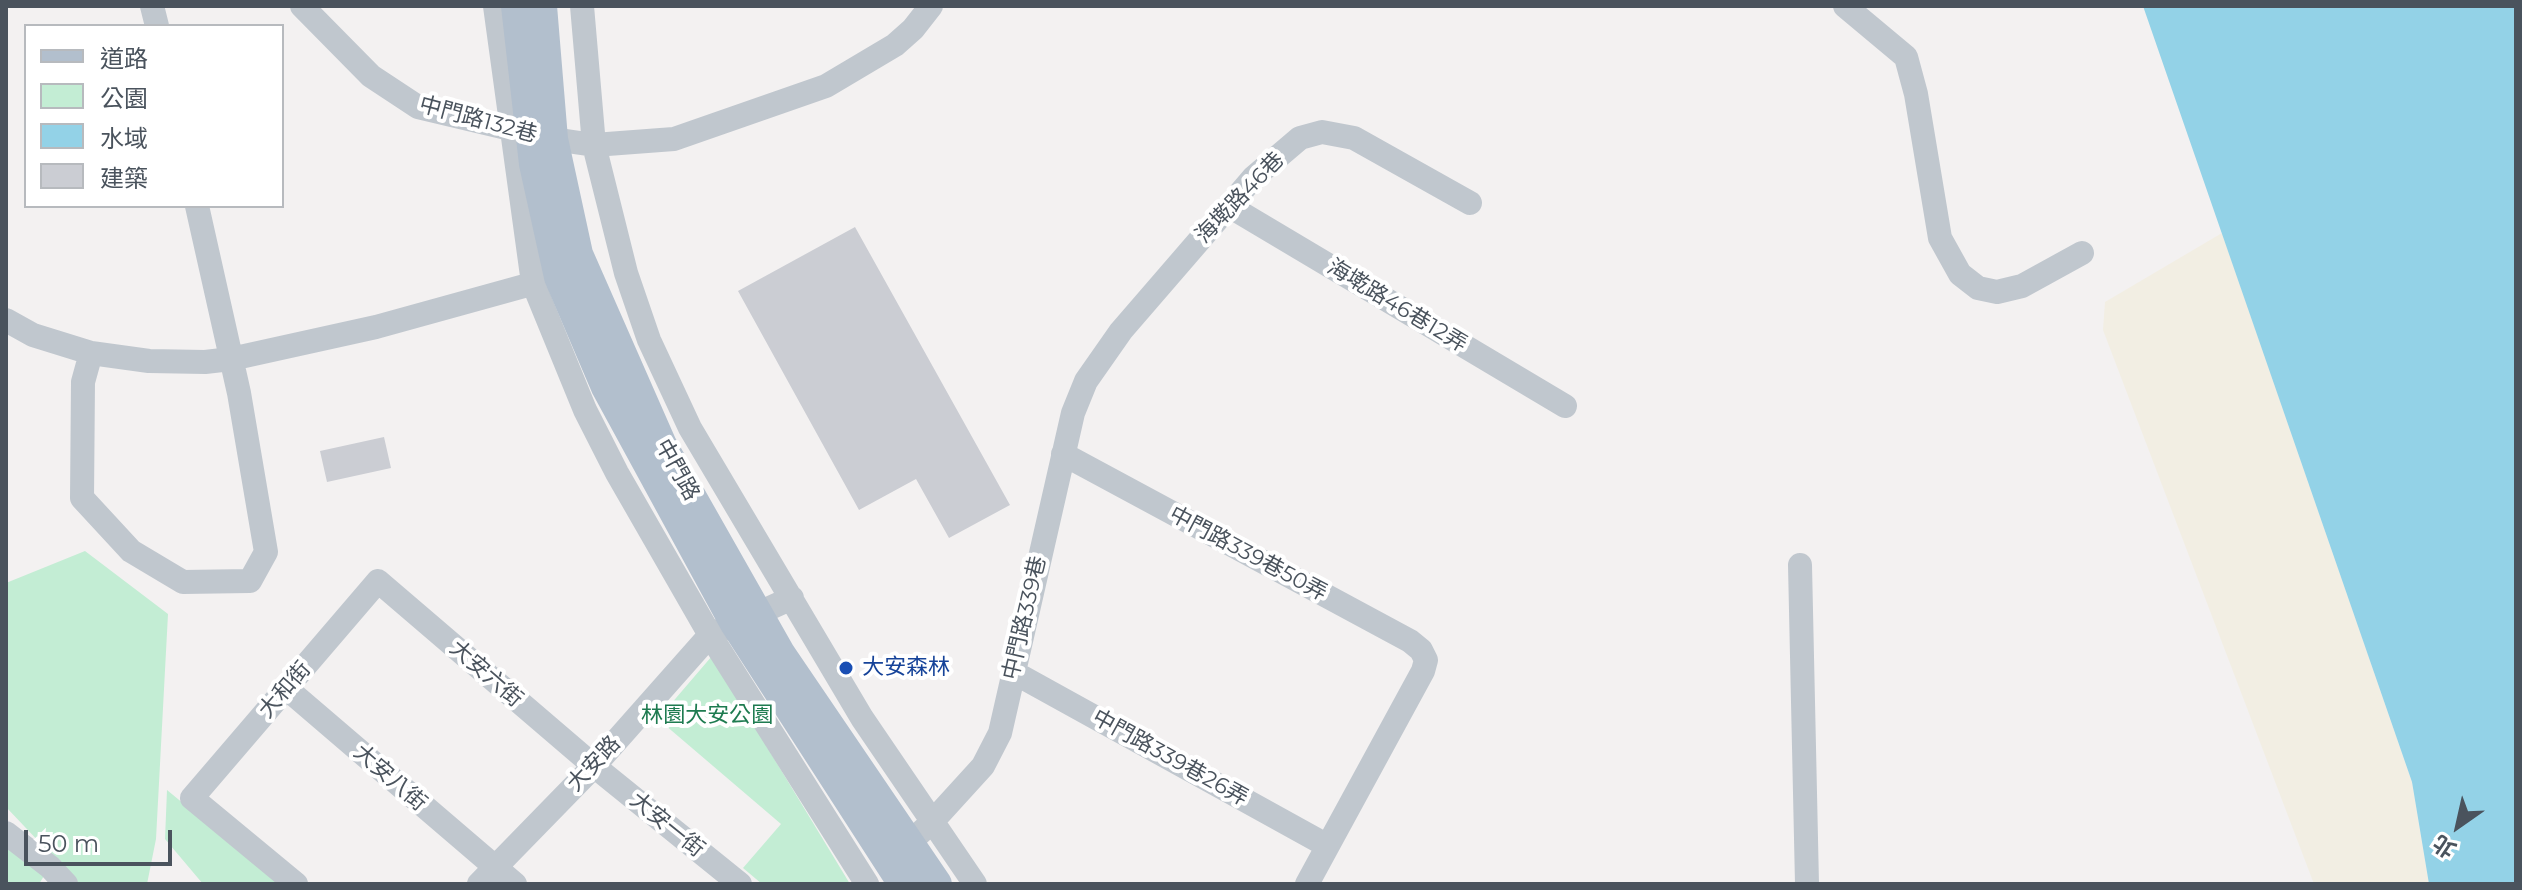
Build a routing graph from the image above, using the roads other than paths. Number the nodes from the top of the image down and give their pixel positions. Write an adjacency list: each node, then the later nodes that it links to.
1 (302, 6): 8 (street, 中門路132巷)
2 (495, 6): 8 (street, 中門路)
3 (516, 6): 8 (main road, 中門路)
4 (542, 6): 8 (main road, 中門路)
5 (582, 6): 9 (street, 中門路)
6 (931, 6): 9 (street, 中門路132巷)
7 (1845, 6): 13 (street)
8 (532, 134): 9 (street, 中門路132巷); 14 (main road, 中門路); 24 (main road, 中門路)
9 (594, 145): 23 (street, 中門路)
10 (1470, 203): 11 (street, 海墘路46巷)
11 (1229, 206): 16 (street, 海墘路46巷); 19 (street, 海墘路46巷12弄)
12 (197, 208): 18 (street)
13 (2082, 253)
14 (546, 280): 18 (street); 24 (main road, 中門路)
15 (6, 320): 17 (street)
16 (1121, 331): 20 (street, 中門路339巷)
17 (91, 353): 18 (street); 18 (street)
18 (231, 359)
19 (1565, 406)
20 (1063, 454): 25 (street, 中門路339巷); 31 (street, 中門路339巷50弄)
21 (1800, 565): 41 (street)
22 (378, 581): 26 (street, 大和街); 27 (street, 大安六街)
23 (792, 598): 24 (street, 大安路); 28 (street, 中門路)
24 (734, 623): 27 (street, 大安路); 30 (main road, 中門路); 33 (main road, 中門路)
25 (1013, 672): 28 (street, 中門路339巷); 31 (street, 中門路339巷26弄)
26 (286, 688): 32 (street, 大安八街); 35 (street, 大和街)
27 (594, 766): 32 (street, 大安路); 37 (street, 大安一街)
28 (932, 822): 30 (street, 中門路339巷); 39 (street, 中門路)
29 (6, 833): 34 (street)
30 (909, 843): 33 (street, 中門路339巷); 38 (main road, 中門路)
31 (1326, 845): 40 (street)
32 (487, 876): 36 (street, 大安八街)
33 (889, 882)
34 (66, 884)
35 (296, 884)
36 (515, 884)
37 (740, 884)
38 (937, 884)
39 (975, 884)
40 (1307, 884)
41 (1807, 884)

